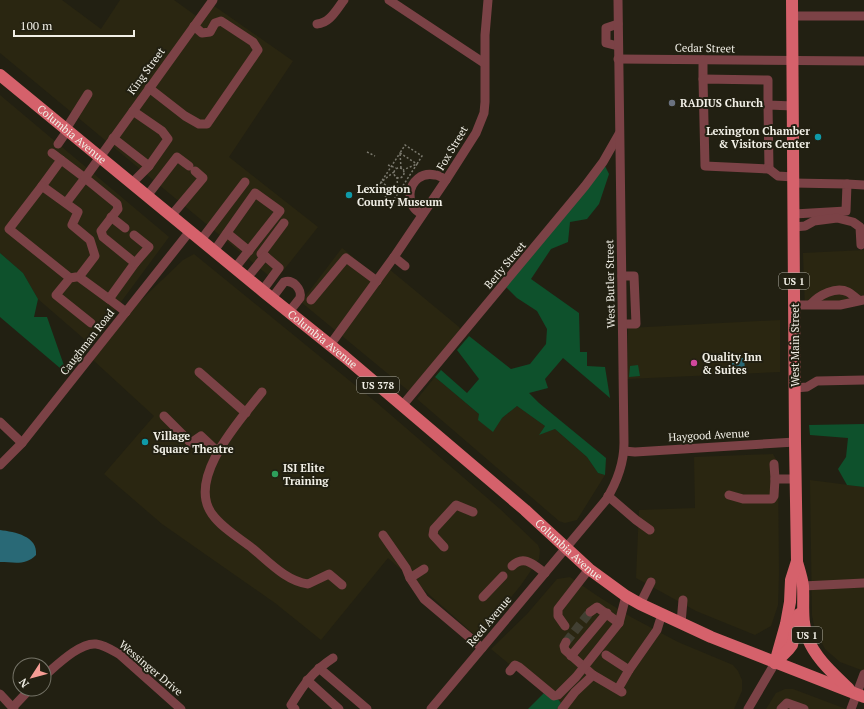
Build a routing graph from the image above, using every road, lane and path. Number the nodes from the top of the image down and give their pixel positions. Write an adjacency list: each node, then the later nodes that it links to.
1 (213, 0): 10 (street, King Street)
2 (344, 0): 9 (street)
3 (389, 0): 15 (street)
4 (488, 0): 15 (street, Fox Street)
5 (618, 0): 11 (street, West Butler Street)
6 (792, 0): 7 (main road, West Main Street / US 1)
7 (792, 16): 8 (street); 13 (main road, West Main Street / US 1)
8 (864, 16)
9 (317, 24)
10 (194, 26): 18 (street, King Street); 18 (street)
11 (618, 58): 12 (street, Cedar Street); 24 (street, West Butler Street)
12 (704, 60): 13 (street, Cedar Street); 17 (street)
13 (792, 61): 14 (street, Cedar Street); 21 (main road, West Main Street / US 1)
14 (864, 62)
15 (484, 63): 44 (street, Fox Street)
16 (0, 75): 23 (main road, Columbia Avenue / US 378)
17 (704, 79): 20 (street); 39 (street)
18 (149, 88): 22 (street, King Street)
19 (88, 94): 23 (street)
20 (768, 105): 21 (street); 39 (street)
21 (793, 106): 45 (main road, West Main Street / US 1)
22 (133, 110): 25 (street, King Street); 35 (street)
23 (66, 130): 26 (street); 31 (main road, Columbia Avenue / US 378)
24 (620, 134): 74 (street, West Butler Street); 93 (street, Berly Street)
25 (113, 138): 31 (street, King Street); 35 (street)
26 (58, 144)
27 (52, 152): 32 (street)
28 (368, 152): 30 (path)
29 (400, 153): 33 (path); 33 (path); 36 (path); 38 (path)
30 (375, 156)
31 (100, 158): 43 (street, King Street); 48 (main road, Columbia Avenue / US 378)
32 (61, 160): 43 (street); 51 (street)
33 (417, 164): 40 (path); 52 (path)
34 (388, 165): 36 (path)
35 (149, 166): 48 (street)
36 (390, 167): 37 (path); 47 (path)
37 (396, 168): 38 (path); 41 (path)
38 (401, 168): 40 (path)
39 (769, 169): 45 (street)
40 (403, 170): 42 (path)
41 (394, 172): 42 (path); 47 (path)
42 (397, 177): 52 (path)
43 (85, 178): 54 (street, King Street); 58 (street)
44 (446, 180): 56 (street, Fox Street); 56 (street)
45 (793, 180): 49 (street); 55 (main road, West Main Street / US 1)
46 (244, 182): 65 (street)
47 (381, 182): 52 (path); 52 (path)
48 (132, 183): 53 (main road, Columbia Avenue / US 378)
49 (847, 184): 50 (street); 55 (street)
50 (864, 185)
51 (42, 186): 54 (street); 75 (street)
52 (398, 194)
53 (147, 196): 57 (main road, Columbia Avenue / US 378); 57 (street)
54 (66, 203): 75 (street)
55 (794, 214): 60 (main road, West Main Street / US 1)
56 (422, 215): 70 (street, Fox Street)
57 (171, 216): 62 (main road, Columbia Avenue / US 378)
58 (111, 217): 61 (street); 71 (street)
59 (284, 222): 69 (street)
60 (794, 227): 66 (street); 83 (main road, West Main Street / US 1)
61 (125, 228)
62 (190, 231): 65 (main road, Columbia Avenue / US 378); 84 (street, Caughman Road)
63 (227, 233): 67 (street); 68 (street); 68 (street)
64 (134, 235): 71 (street)
65 (201, 240): 67 (main road, Columbia Avenue / US 378)
66 (861, 245)
67 (214, 251): 73 (main road, Columbia Avenue / US 378)
68 (249, 251): 73 (street)
69 (265, 256): 76 (street); 78 (street)
70 (394, 258): 72 (street); 77 (street, Fox Street)
71 (135, 263): 79 (street)
72 (405, 266)
73 (235, 268): 76 (main road, Columbia Avenue / US 378)
74 (622, 276): 87 (street, West Butler Street); 87 (street)
75 (75, 277): 79 (street); 86 (street)
76 (247, 278): 78 (main road, Columbia Avenue / US 378)
77 (377, 280): 80 (street); 88 (street, Fox Street)
78 (267, 294): 85 (main road, Columbia Avenue / US 378); 85 (street)
79 (109, 299): 84 (street)
80 (312, 300)
81 (861, 300): 82 (street); 82 (street)
82 (811, 304): 83 (street)
83 (794, 305): 91 (main road, West Main Street / US 1)
84 (126, 312): 98 (street, Caughman Road)
85 (289, 312): 88 (main road, Columbia Avenue / US 378)
86 (91, 323)
87 (622, 324): 99 (street, West Butler Street)
88 (330, 345): 93 (main road, Columbia Avenue / US 378)
89 (199, 372): 94 (street)
90 (864, 380): 91 (street)
91 (795, 388): 97 (main road, West Main Street / US 1)
92 (262, 392): 94 (street)
93 (402, 406): 111 (main road, Columbia Avenue / US 378)
94 (246, 413): 100 (street)
95 (164, 416): 100 (street)
96 (0, 422): 98 (street)
97 (795, 442): 99 (street, Haygood Avenue); 104 (main road, West Main Street / US 1)
98 (22, 443): 102 (street, Caughman Road)
99 (624, 450): 106 (street, West Butler Street)
100 (218, 452): 121 (street)
101 (774, 464): 103 (street)
102 (0, 466)
103 (775, 479): 104 (street); 105 (street)
104 (796, 479): 112 (main road, West Main Street / US 1)
105 (729, 495)
106 (608, 496): 108 (street); 111 (street, West Butler Street)
107 (473, 512): 110 (street)
108 (650, 530)
109 (383, 535): 118 (street)
110 (444, 547)
111 (566, 548): 115 (main road, Columbia Avenue / US 378); 116 (street, Reed Avenue)
112 (797, 562): 122 (main road, US 1); 139 (main road, West Main Street / US 1)
113 (512, 566): 116 (street)
114 (424, 569): 118 (street)
115 (589, 570): 123 (main road, Columbia Avenue / US 378); 133 (street)
116 (545, 572): 135 (street, Reed Avenue)
117 (503, 576): 124 (street)
118 (410, 578): 135 (street)
119 (651, 582): 127 (street)
120 (864, 583): 122 (street)
121 (342, 585)
122 (803, 586): 125 (main road, US 1)
123 (626, 596): 127 (main road, Columbia Avenue / US 378); 131 (street)
124 (483, 597)
125 (802, 598): 139 (main road); 149 (main road, US 1)
126 (684, 600): 132 (street)
127 (640, 604): 130 (main road, Columbia Avenue / US 378)
128 (590, 612): 129 (street)
129 (607, 614): 131 (street); 136 (street)
130 (662, 614): 132 (main road, Columbia Avenue / US 378); 144 (street)
131 (619, 623): 140 (street)
132 (681, 623): 139 (main road, Columbia Avenue / US 378)
133 (565, 626)
134 (566, 642): 136 (street)
135 (482, 648): 156 (street, Reed Avenue)
136 (572, 656): 140 (street)
137 (606, 656): 144 (street)
138 (333, 658): 141 (street)
139 (775, 663): 149 (main road); 158 (street)
140 (584, 667): 143 (street); 146 (street)
141 (319, 668): 147 (street); 155 (street)
142 (52, 669): 152 (street, Wessinger Drive)
143 (510, 670)
144 (629, 670): 146 (street)
145 (864, 674): 149 (street)
146 (593, 675): 157 (street)
147 (307, 680): 153 (street); 154 (street)
148 (0, 694): 151 (street)
149 (858, 694): 161 (street)
150 (23, 697): 151 (street)
151 (13, 708)
152 (181, 709)
153 (295, 709)
154 (339, 709)
155 (367, 709)
156 (431, 709)
157 (562, 709)
158 (748, 709)
159 (781, 709): 160 (street)
160 (804, 709)
161 (851, 709)

